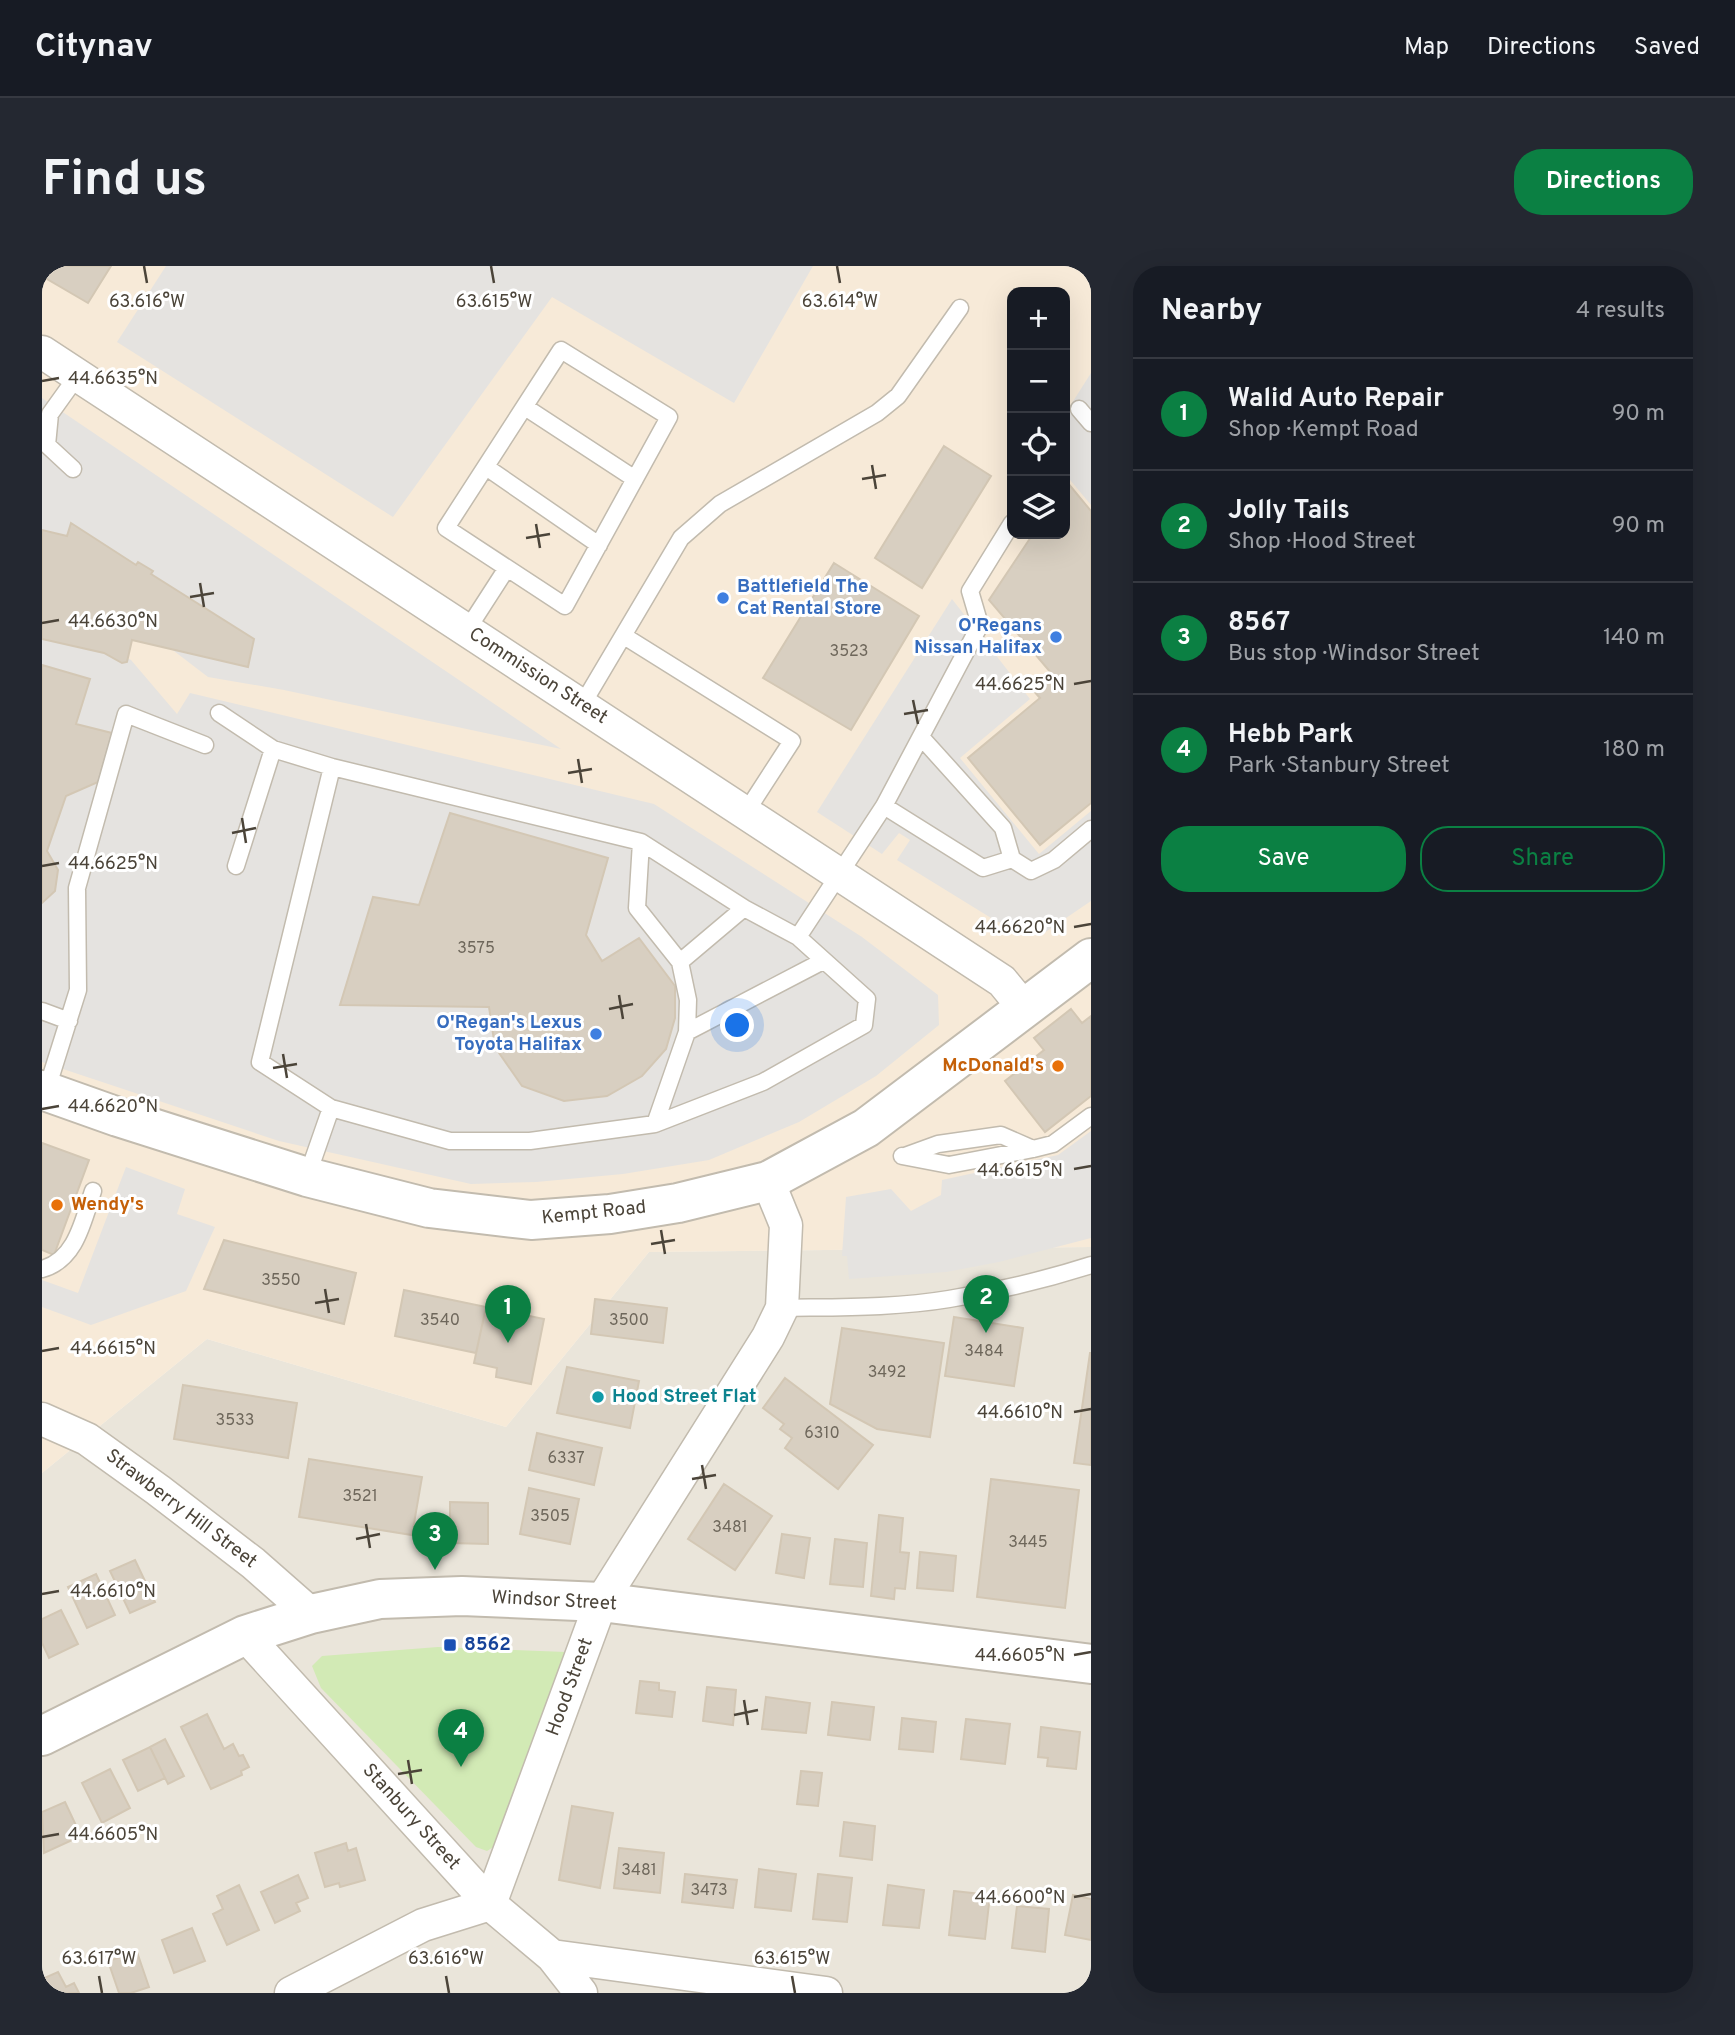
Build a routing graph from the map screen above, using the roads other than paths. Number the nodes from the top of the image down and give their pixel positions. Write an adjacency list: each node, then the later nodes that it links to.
1 (960, 308): 14 (lane)
2 (42, 352): 3 (street, Commission Street)
3 (78, 375): 8 (lane); 13 (street, Commission Street)
4 (525, 407): 7 (lane); 9 (lane); 9 (lane)
5 (1079, 409): 6 (lane)
6 (1091, 423)
7 (486, 467): 11 (lane); 12 (lane)
8 (74, 469)
9 (635, 479): 11 (lane)
10 (1007, 531): 17 (lane)
11 (599, 545): 12 (lane)
12 (507, 568): 13 (lane)
13 (467, 630): 15 (street, Commission Street)
14 (624, 636): 15 (lane); 22 (lane)
15 (582, 705): 22 (street, Commission Street)
16 (219, 713): 19 (lane)
17 (921, 737): 21 (lane); 25 (lane)
18 (205, 745): 35 (lane)
19 (274, 749): 20 (lane); 26 (lane)
20 (332, 767): 24 (lane); 38 (lane)
21 (884, 806): 25 (lane); 27 (lane)
22 (746, 812): 27 (street, Commission Street)
23 (1091, 829): 25 (lane)
24 (641, 842): 28 (lane); 32 (lane)
25 (1012, 859)
26 (236, 866)
27 (839, 873): 29 (lane); 33 (street, Commission Street)
28 (744, 908): 29 (lane); 32 (lane)
29 (798, 937): 31 (lane)
30 (1091, 958): 33 (street, Kempt Road)
31 (823, 961): 36 (lane); 40 (lane)
32 (680, 962): 36 (lane)
33 (1026, 1009): 43 (street, Kempt Road)
34 (42, 1011): 35 (lane)
35 (69, 1021): 37 (lane)
36 (687, 1032): 40 (lane)
37 (44, 1091): 42 (street, Kempt Road)
38 (331, 1108): 40 (lane); 42 (lane)
39 (1091, 1116): 41 (lane)
40 (655, 1124)
41 (1033, 1149): 41 (lane)
42 (307, 1177): 43 (street, Kempt Road)
43 (768, 1181): 47 (street, Hood Street)
44 (93, 1191): 46 (lane)
45 (1091, 1265): 47 (lane)
46 (42, 1269)
47 (782, 1308): 49 (street, Hood Street)
48 (42, 1419): 50 (street, Strawberry Hill Street)
49 (601, 1602): 50 (street, Windsor Street); 52 (street, Windsor Street); 54 (street, Hood Street)
50 (311, 1614): 51 (street, Windsor Street)
51 (245, 1635): 53 (street, Windsor Street); 54 (street, Stanbury Street)
52 (1091, 1664)
53 (42, 1736)
54 (490, 1904): 55 (street, Stanbury Street); 56 (street)
55 (552, 1956): 57 (street, Stanbury Street); 58 (street)
56 (291, 1993)
57 (581, 1993)
58 (826, 1993)

